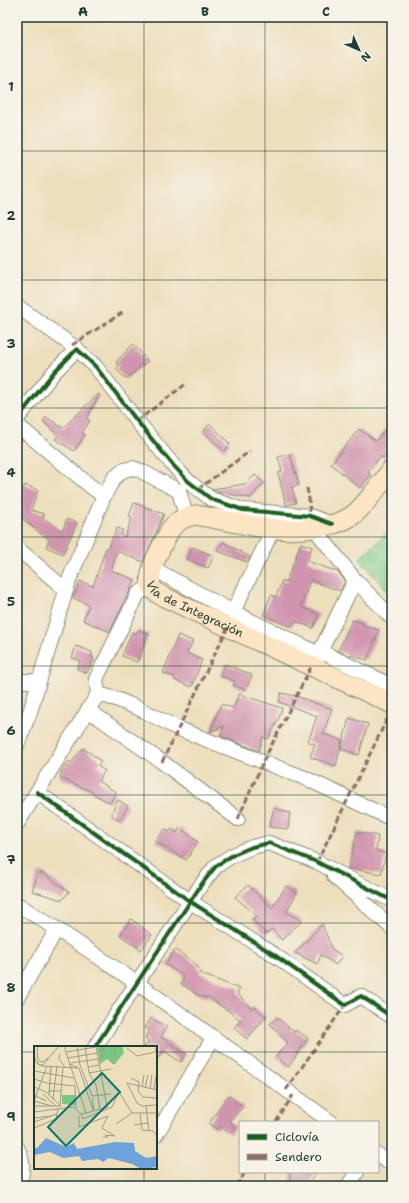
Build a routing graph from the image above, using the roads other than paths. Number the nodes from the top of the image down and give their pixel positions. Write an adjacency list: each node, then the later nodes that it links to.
1 (17, 306): 2 (street)
2 (77, 348): 3 (street); 8 (street)
3 (17, 419)
4 (17, 425): 6 (street)
5 (392, 468): 8 (main road)
6 (104, 496): 7 (street); 13 (street)
7 (186, 516): 9 (main road); 11 (main road, Vía de Integración)
8 (323, 526): 9 (main road); 12 (street)
9 (273, 528): 14 (street)
10 (17, 548): 13 (street)
11 (151, 577): 14 (street); 20 (street); 21 (main road, Vía de Integración)
12 (355, 580): 15 (street); 16 (street)
13 (66, 590): 18 (street)
14 (233, 612): 16 (street)
15 (392, 618)
16 (319, 654): 19 (street)
17 (17, 681): 18 (street)
18 (39, 681): 23 (street)
19 (392, 686)
20 (98, 694): 22 (street); 26 (street)
21 (392, 704)
22 (88, 710): 24 (street); 25 (street)
23 (17, 745)
24 (37, 792): 27 (street); 30 (street)
25 (238, 819)
26 (392, 819)
27 (17, 824)
28 (317, 862): 29 (street); 30 (street); 32 (street)
29 (392, 896)
30 (191, 902): 34 (street); 36 (street)
31 (17, 904): 33 (street)
32 (392, 928)
33 (57, 929): 34 (street); 35 (street)
34 (137, 982): 37 (street); 38 (street)
35 (17, 998)
36 (392, 1017)
37 (213, 1038): 39 (street); 40 (street)
38 (96, 1046)
39 (330, 1121)
40 (157, 1133)
41 (17, 1147): 45 (street)
42 (379, 1156): 43 (street)
43 (392, 1165)
44 (356, 1173): 46 (street)
45 (17, 1184)
46 (348, 1186)

